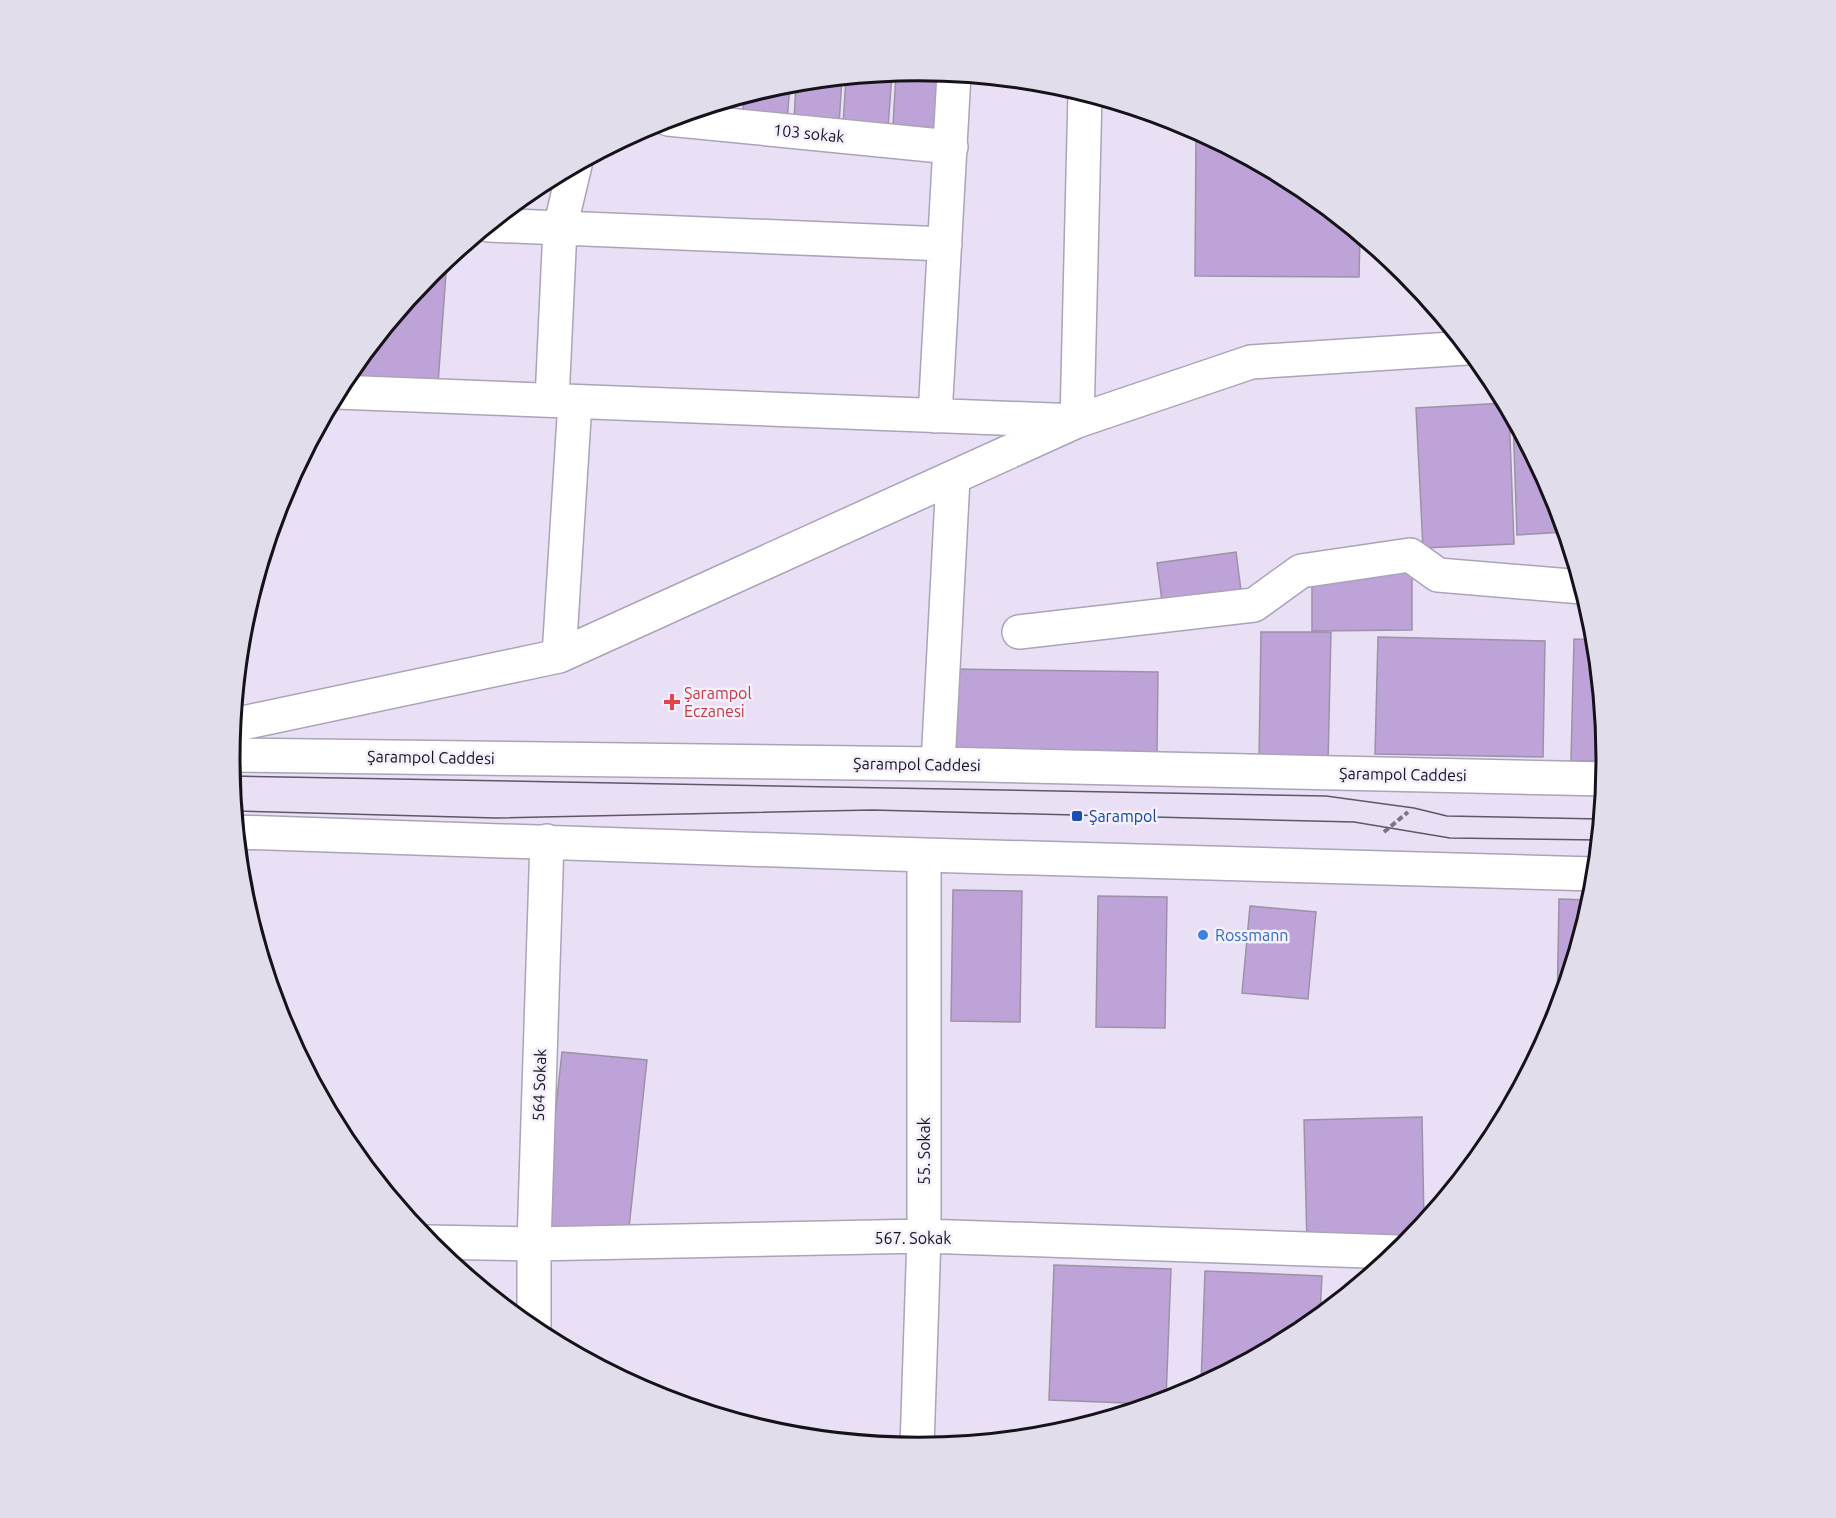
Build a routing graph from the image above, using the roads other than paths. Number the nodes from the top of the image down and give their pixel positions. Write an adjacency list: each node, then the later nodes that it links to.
1 (954, 82): 4 (street)
2 (1085, 102): 13 (street)
3 (689, 121): 4 (street, 103 sokak)
4 (951, 147): 8 (street)
5 (572, 176): 7 (street)
6 (500, 225): 7 (street)
7 (560, 228): 8 (street); 11 (street)
8 (945, 244): 12 (street)
9 (1458, 349): 13 (street)
10 (348, 392): 11 (street)
11 (563, 401): 12 (street); 17 (street)
12 (934, 416): 13 (street)
13 (1077, 421): 14 (street)
14 (953, 478): 17 (street); 20 (street)
15 (1574, 586): 16 (street)
16 (1019, 632)
17 (559, 657): 18 (street)
18 (241, 723)
19 (240, 755): 20 (street, Şarampol Caddesi)
20 (938, 764): 21 (street, Şarampol Caddesi)
21 (1596, 779)
22 (244, 832): 23 (street)
23 (547, 841): 24 (street); 28 (street, 564 Sokak)
24 (924, 855): 25 (street); 26 (street, 55. Sokak)
25 (1586, 874)
26 (924, 1236): 28 (street, 567. Sokak); 29 (street, 567. Sokak); 31 (street, 55. Sokak)
27 (443, 1242): 28 (street, 567. Sokak)
28 (534, 1244): 30 (street, 564 Sokak)
29 (1383, 1252)
30 (534, 1318)
31 (917, 1437)

